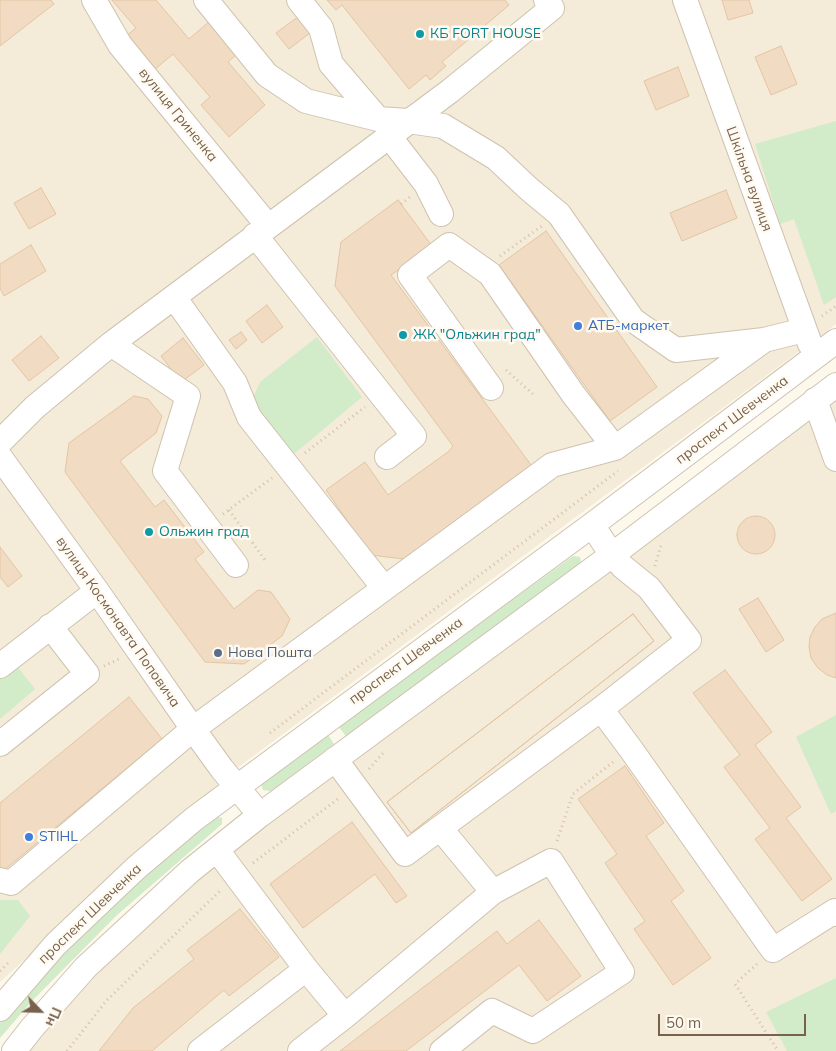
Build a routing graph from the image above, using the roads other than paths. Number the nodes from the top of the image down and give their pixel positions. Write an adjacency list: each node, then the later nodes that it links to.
1 (94, 0): 9 (street, вулиця Гриненка)
2 (206, 0): 7 (street)
3 (299, 0): 7 (street)
4 (546, 0): 6 (street)
5 (685, 0): 11 (street, Шкільна вулиця)
6 (408, 121): 7 (street); 12 (street)
7 (384, 128): 8 (street); 9 (street)
8 (442, 214)
9 (262, 231): 10 (street); 22 (street, вулиця Гриненка)
10 (174, 297): 14 (street); 27 (street)
11 (804, 330): 12 (street); 15 (street, Шкільна вулиця)
12 (764, 340): 20 (street)
13 (836, 341): 15 (street, проспект Шевченка)
14 (111, 344): 19 (street); 26 (street)
15 (815, 357): 24 (street, проспект Шевченка)
16 (836, 385): 18 (street)
17 (491, 388): 20 (street)
18 (815, 400): 23 (street); 25 (street)
19 (0, 442)
20 (614, 448): 27 (street)
21 (0, 457): 28 (street, вулиця Космонавта Поповича)
22 (387, 457)
23 (836, 459)
24 (592, 525): 25 (street); 35 (street, проспект Шевченка)
25 (612, 555): 31 (street); 34 (street)
26 (236, 565)
27 (384, 588): 32 (street)
28 (97, 591): 29 (street); 32 (street, вулиця Космонавта Поповича)
29 (50, 626): 30 (street); 33 (street)
30 (0, 666)
31 (601, 709): 37 (street); 41 (street)
32 (193, 729): 35 (street, вулиця Космонавта Поповича); 39 (street)
33 (0, 744)
34 (335, 759): 36 (street); 37 (street)
35 (236, 786): 36 (street, вулиця Космонавта Поповича); 43 (street, проспект Шевченка)
36 (260, 815): 38 (street)
37 (440, 828): 40 (street)
38 (217, 850): 42 (street); 45 (street)
39 (0, 880)
40 (493, 892): 44 (street); 48 (street)
41 (836, 914)
42 (306, 969): 44 (street); 46 (street)
43 (0, 1009)
44 (345, 1016): 47 (street)
45 (14, 1051)
46 (200, 1051)
47 (300, 1051)
48 (442, 1051)

